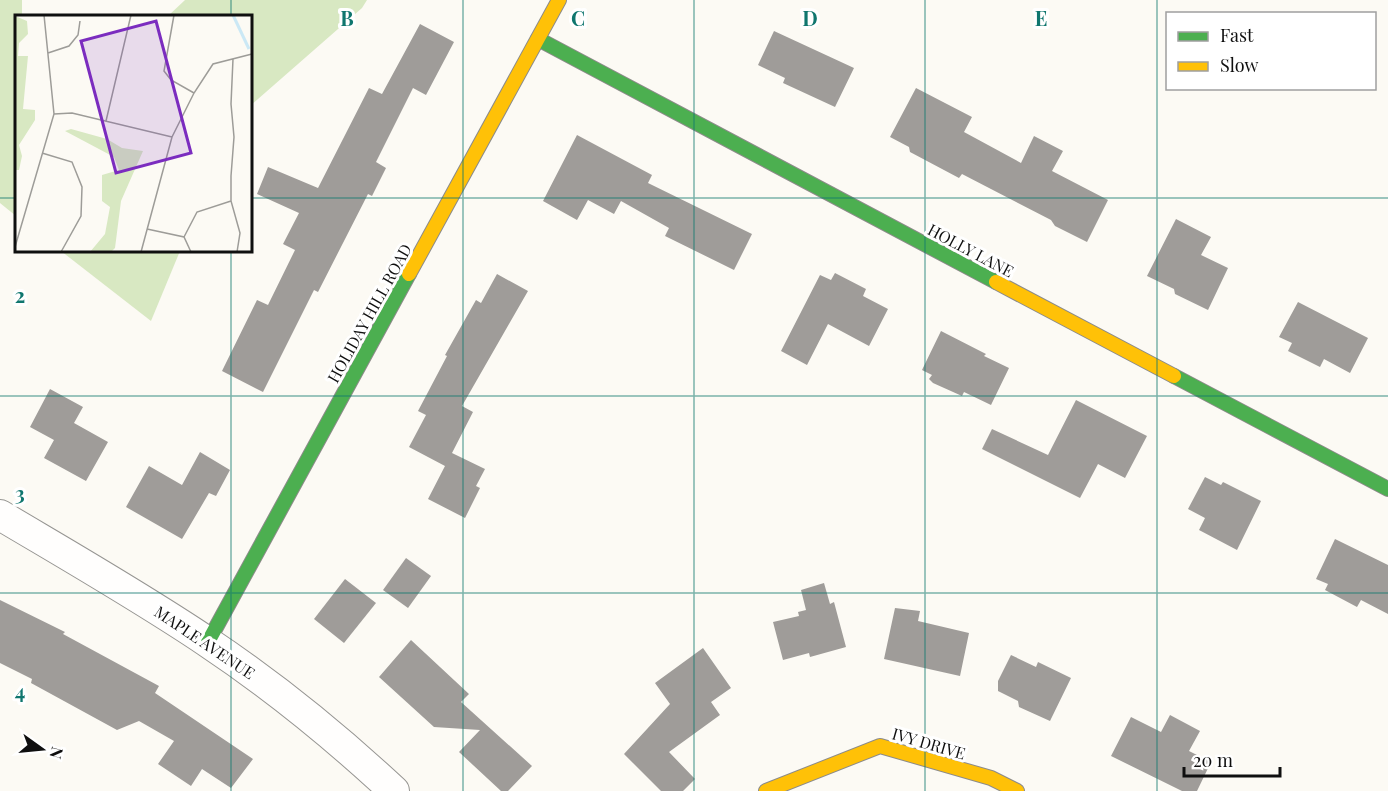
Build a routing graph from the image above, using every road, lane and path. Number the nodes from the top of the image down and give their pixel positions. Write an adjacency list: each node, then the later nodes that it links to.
1 (559, 0): 2 (street, HOLIDAY HILL ROAD)
2 (538, 39): 3 (street, HOLLY LANE); 5 (street, HOLIDAY HILL ROAD)
3 (1388, 489)
4 (0, 515): 5 (street, MAPLE AVENUE)
5 (208, 642): 6 (street, MAPLE AVENUE)
6 (394, 791)
7 (766, 791): 8 (street, IVY DRIVE)
8 (1017, 791)

